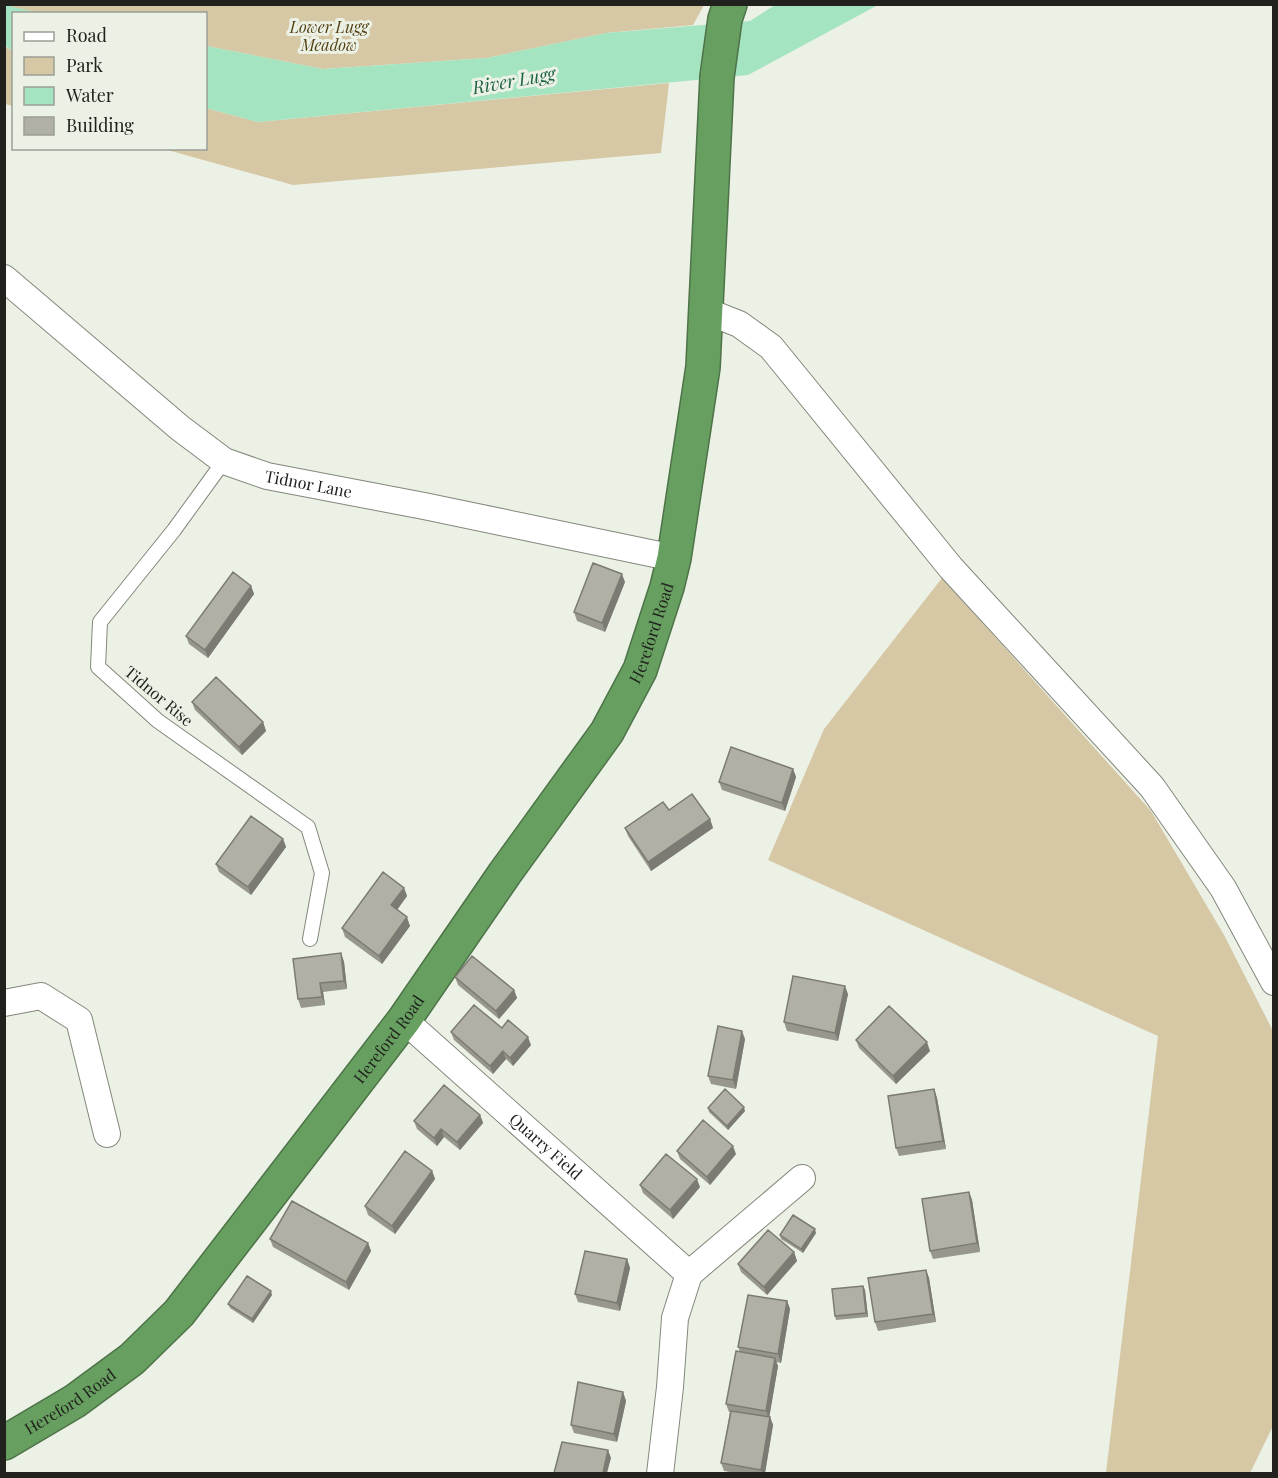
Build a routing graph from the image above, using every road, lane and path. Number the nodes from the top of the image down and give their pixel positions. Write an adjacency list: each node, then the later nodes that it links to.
1 (730, 4): 3 (highway, Hereford Road)
2 (4, 278): 4 (street, Tidnor Lane)
3 (706, 311): 5 (highway, Hereford Road); 7 (street)
4 (224, 461): 5 (street, Tidnor Lane); 6 (lane, Tidnor Rise)
5 (674, 558): 9 (highway, Hereford Road)
6 (310, 939)
7 (1274, 982)
8 (4, 1003): 10 (street)
9 (404, 1020): 12 (street, Quarry Field); 13 (highway, Hereford Road)
10 (107, 1134)
11 (802, 1178): 12 (street)
12 (689, 1274): 14 (street)
13 (4, 1443)
14 (660, 1473)

